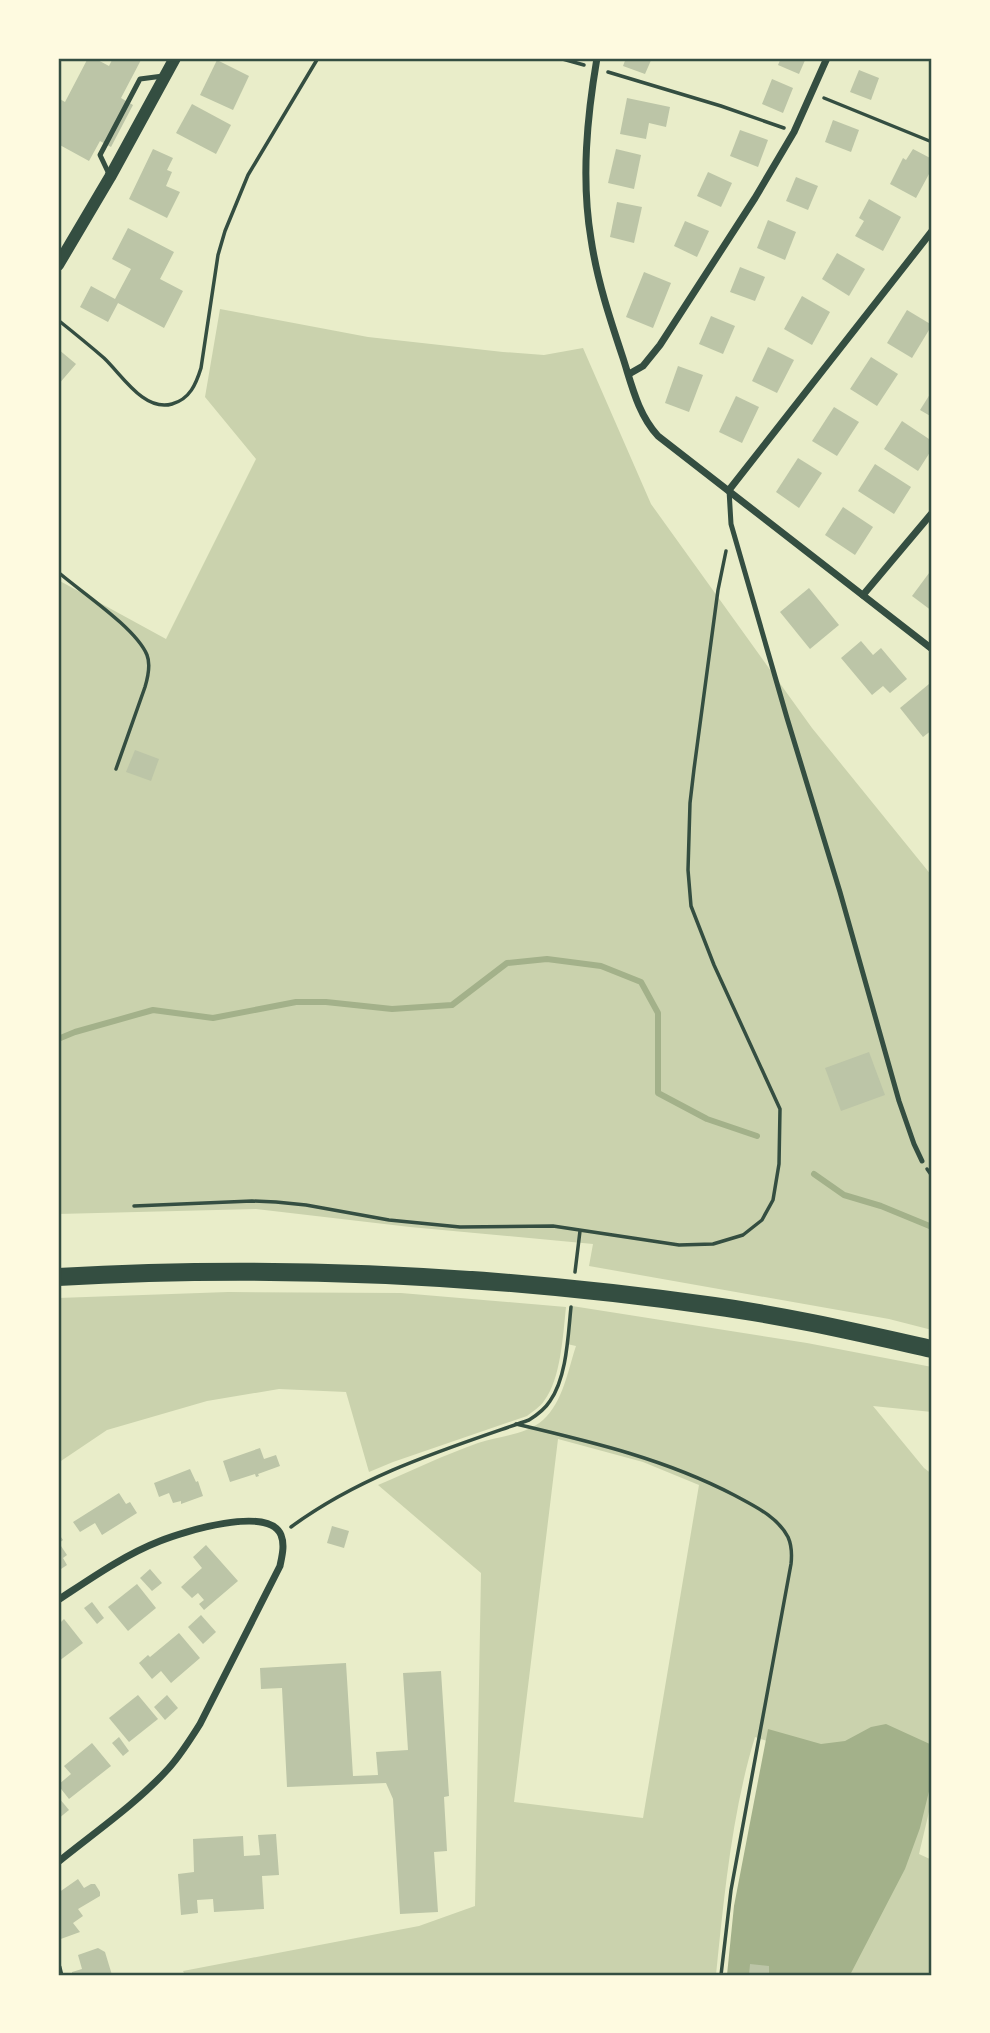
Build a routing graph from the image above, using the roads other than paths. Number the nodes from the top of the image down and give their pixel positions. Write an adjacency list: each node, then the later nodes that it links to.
1 (176, 58): 4 (street)
2 (597, 58): 8 (street)
3 (827, 58): 8 (street)
4 (166, 76): 5 (street); 5 (lane)
5 (110, 177): 7 (street)
6 (932, 231): 9 (street)
7 (58, 265)
8 (629, 374): 9 (street)
9 (729, 490): 11 (street); 13 (lane)
10 (932, 513): 11 (street)
11 (863, 595): 12 (street)
12 (932, 649)
13 (922, 1161)
14 (58, 1277): 15 (main road)
15 (932, 1349)
16 (58, 1600): 17 (street)
17 (58, 1862)
18 (58, 1967): 19 (street)
19 (60, 1975)

